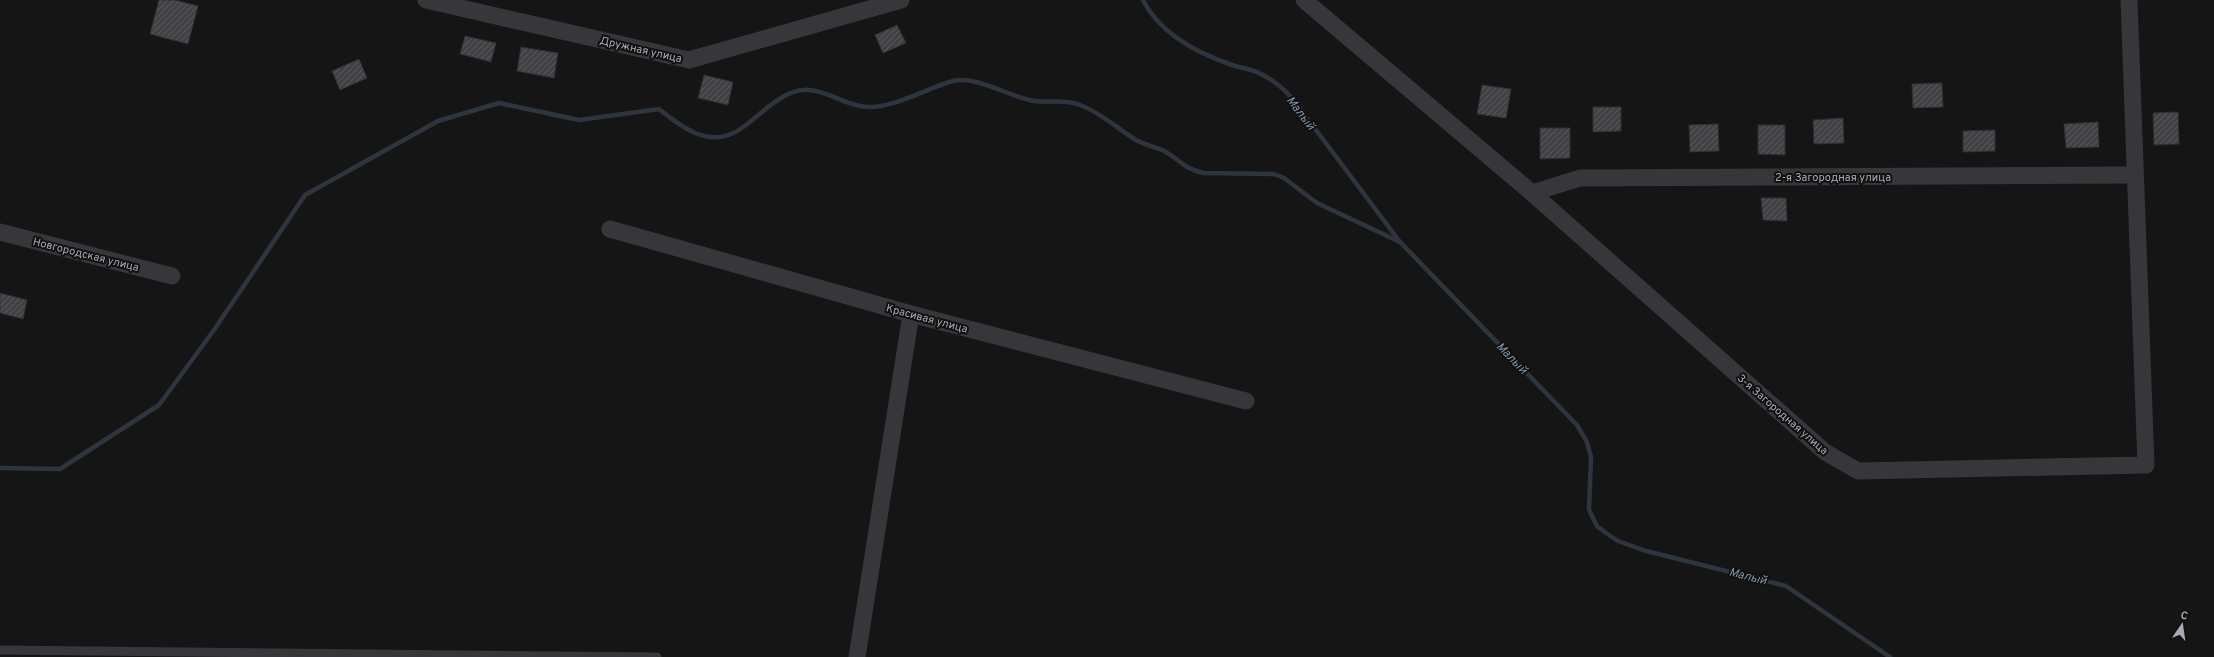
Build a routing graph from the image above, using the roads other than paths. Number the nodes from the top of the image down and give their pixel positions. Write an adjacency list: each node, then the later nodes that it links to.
1 (426, 0): 2 (street, Дружная улица)
2 (901, 0)
3 (1304, 0): 6 (street, 3-я Загородная улица)
4 (2129, 0): 5 (street)
5 (2135, 175): 6 (street, 2-я Загородная улица); 6 (street, 3-я Загородная улица)
6 (1532, 193)
7 (610, 229): 10 (street, Красивая улица)
8 (0, 232): 9 (street, Новгородская улица)
9 (172, 276)
10 (911, 314): 11 (street, Красивая улица); 14 (street)
11 (1246, 401)
12 (0, 650): 13 (lane)
13 (658, 657)
14 (856, 657)

